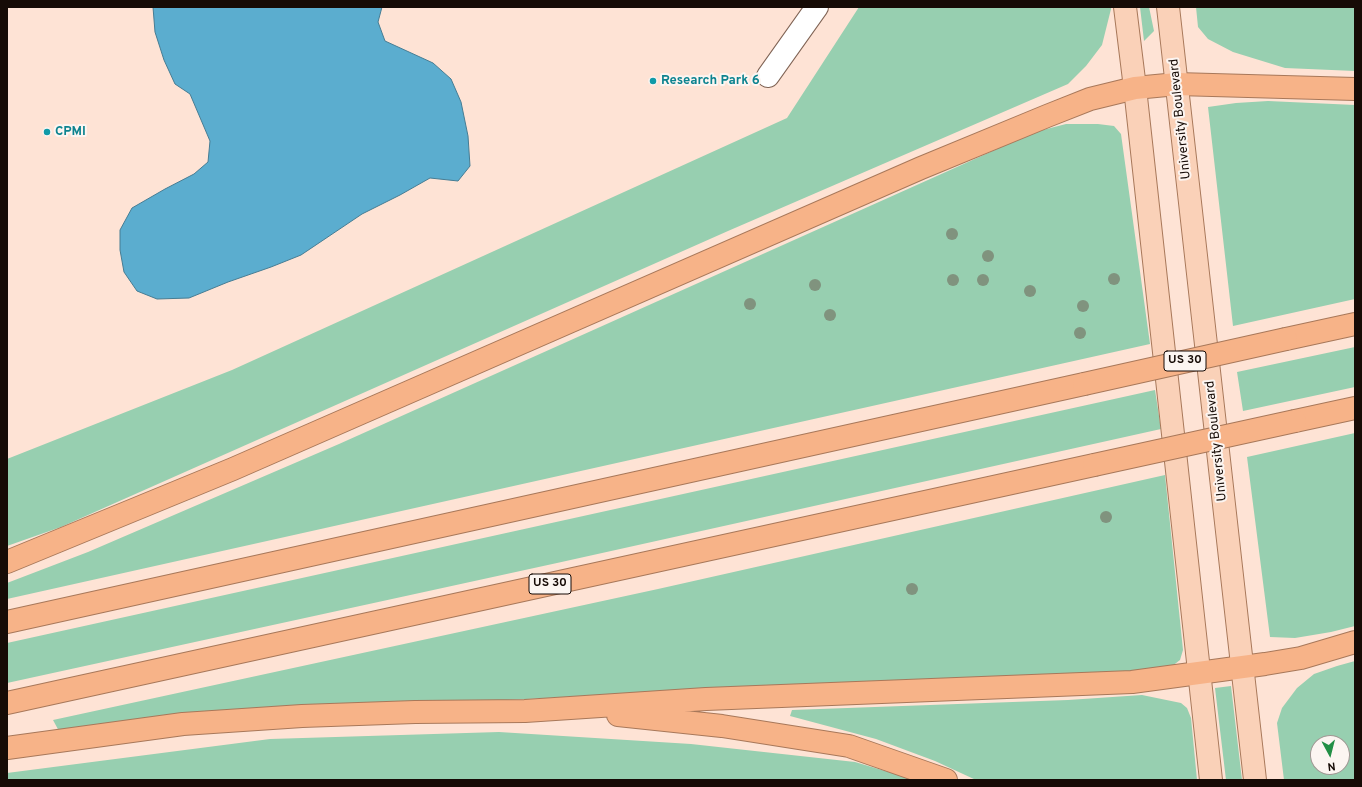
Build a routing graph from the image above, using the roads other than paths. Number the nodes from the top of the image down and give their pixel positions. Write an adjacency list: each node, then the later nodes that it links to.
1 (818, 7): 4 (lane)
2 (1125, 7): 6 (main road)
3 (1168, 7): 5 (main road, University Boulevard)
4 (768, 76)
5 (1177, 84): 6 (highway); 7 (highway); 13 (main road, University Boulevard)
6 (1135, 88): 10 (highway); 14 (main road)
7 (1355, 89)
8 (1355, 324): 11 (highway, US 30, bridge)
9 (1355, 408): 15 (highway, US 30, bridge)
10 (7, 562)
11 (7, 622)
12 (1355, 642): 13 (highway)
13 (1242, 668): 14 (highway); 20 (main road, University Boulevard)
14 (1200, 673): 16 (highway); 19 (main road)
15 (7, 703)
16 (525, 711): 17 (highway); 18 (highway)
17 (7, 748)
18 (946, 780)
19 (1211, 780)
20 (1255, 780)

